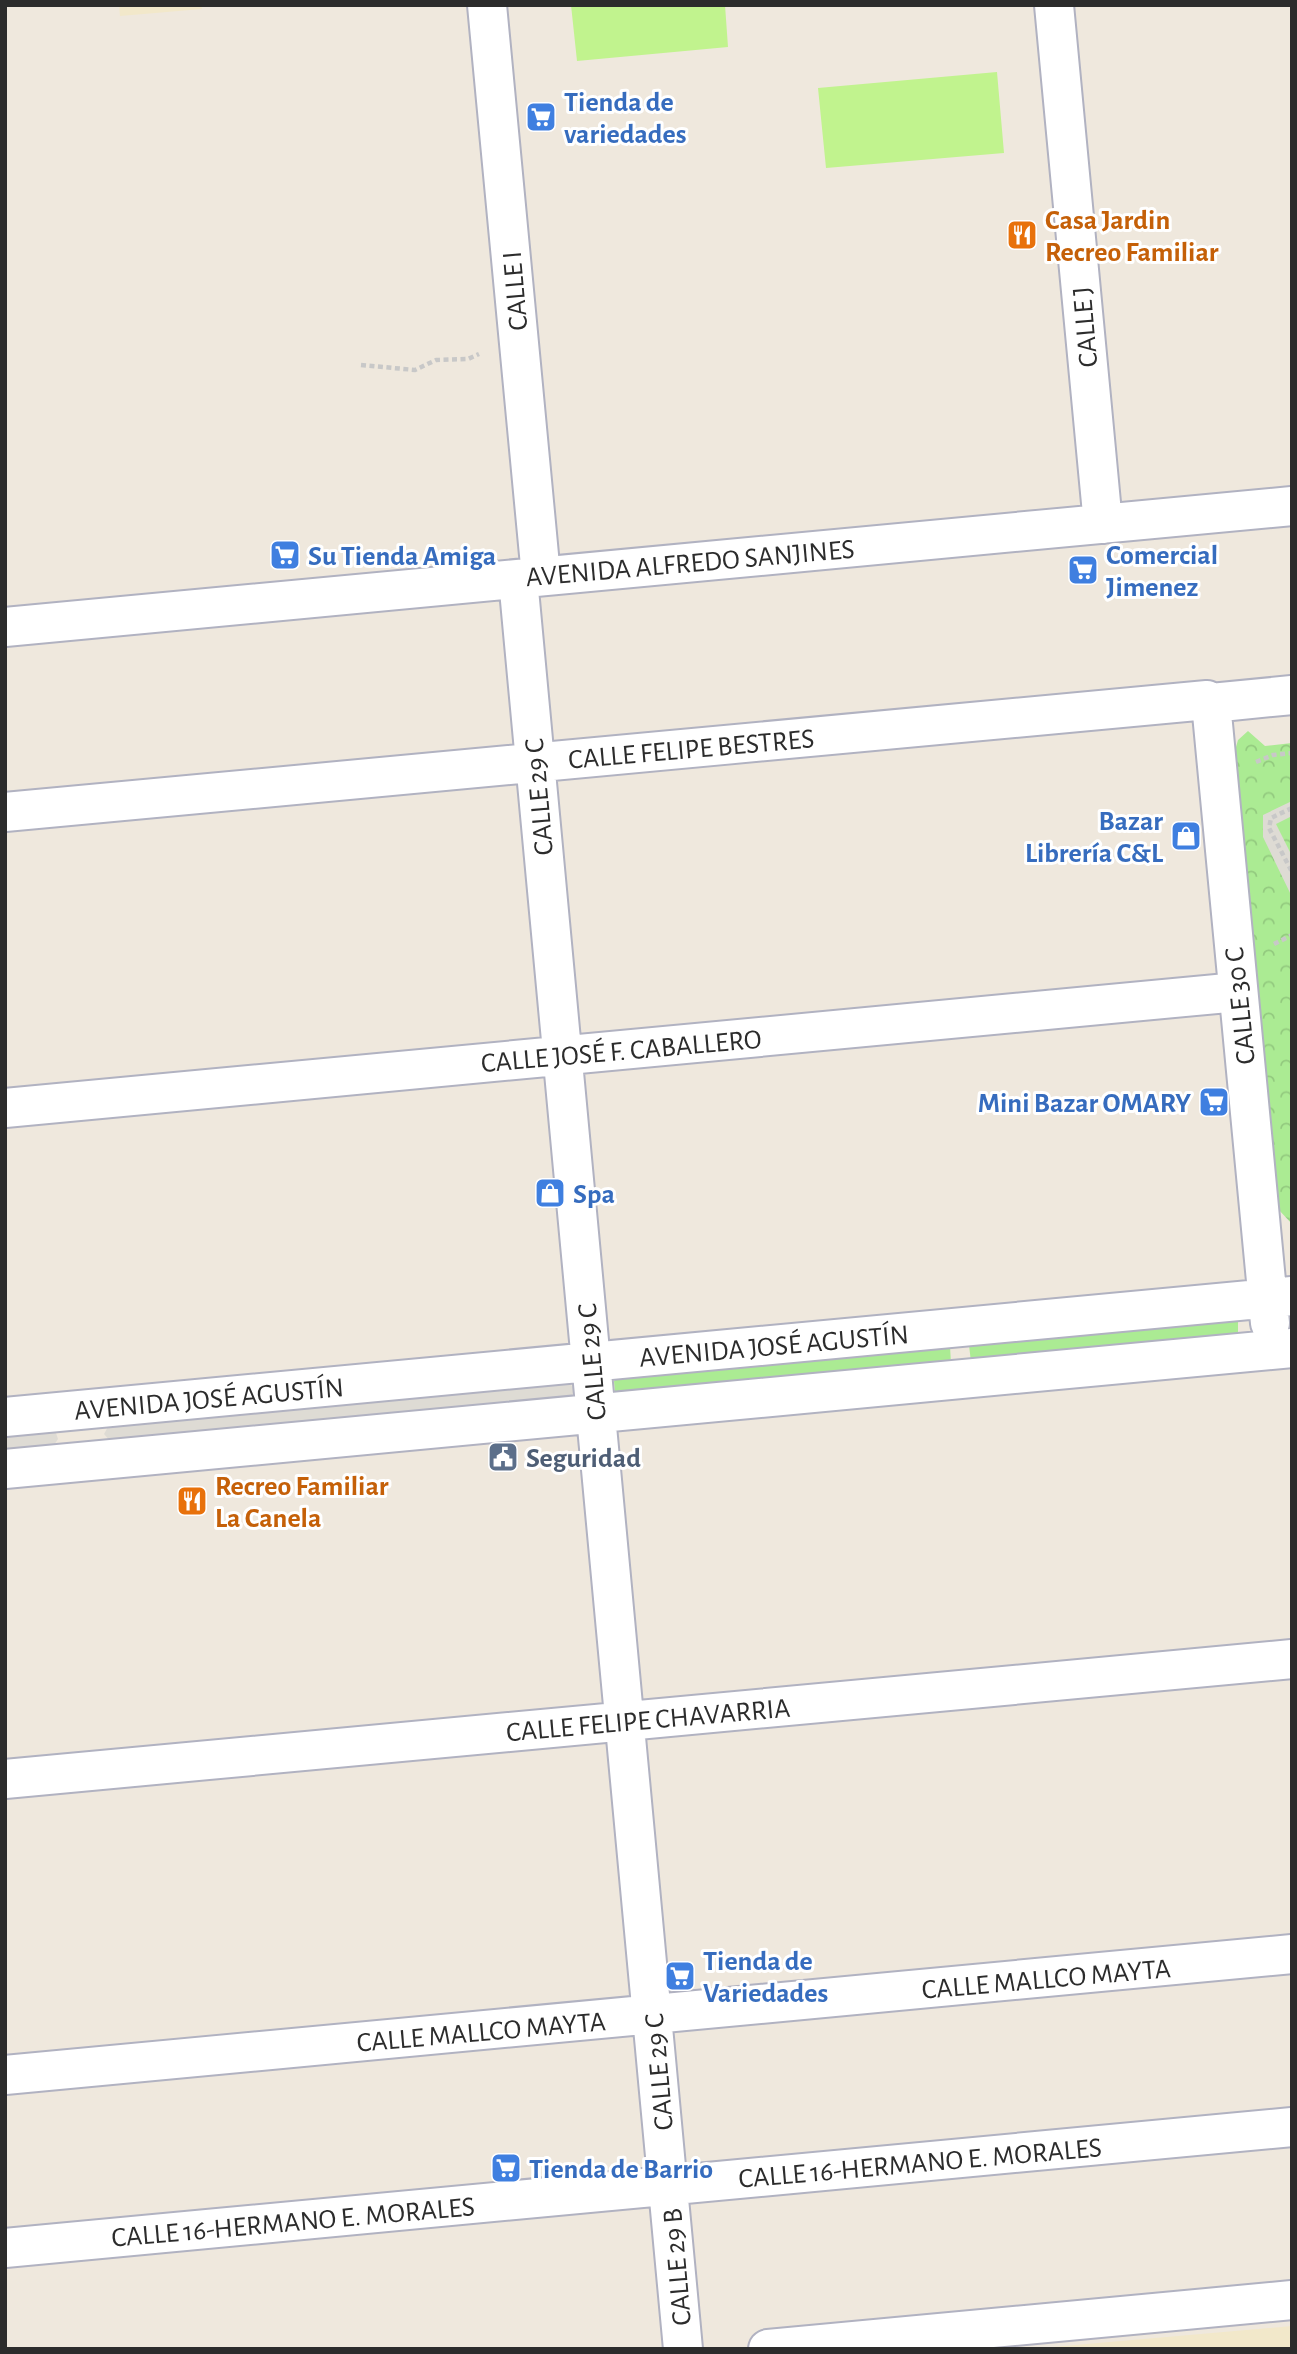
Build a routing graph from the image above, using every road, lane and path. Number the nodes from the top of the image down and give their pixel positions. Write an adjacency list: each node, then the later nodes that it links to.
1 (486, 5): 7 (street, CALLE I)
2 (1054, 5): 6 (street, CALLE J)
3 (480, 354): 4 (path)
4 (361, 365)
5 (1292, 506): 6 (street, AVENIDA ALFREDO SANJINES)
6 (1103, 524): 7 (street, AVENIDA ALFREDO SANJINES)
7 (529, 577): 8 (street, AVENIDA ALFREDO SANJINES); 13 (street, CALLE 29 C)
8 (5, 627)
9 (1292, 695): 10 (street, CALLE FELIPE BESTRES)
10 (1210, 703): 13 (street, CALLE FELIPE BESTRES); 19 (street, CALLE 30 C)
11 (1292, 753): 12 (path)
12 (1257, 761)
13 (535, 763): 15 (street, CALLE FELIPE BESTRES); 20 (street, CALLE 29 C)
14 (1292, 808): 16 (path)
15 (5, 812)
16 (1292, 872)
17 (1292, 935): 18 (path)
18 (1274, 944)
19 (1237, 992): 20 (street, CALLE JOSÉ F. CABALLERO); 22 (street, CALLE 30 C)
20 (562, 1056): 21 (street, CALLE JOSÉ F. CABALLERO); 24 (street, CALLE 29 C)
21 (5, 1108)
22 (1280, 1298): 23 (street, CALLE 30 C); 24 (street, AVENIDA JOSÉ AGUSTÍN)
23 (1282, 1349): 26 (street, AVENIDA JOSÉ AGUSTÍN)
24 (590, 1363): 25 (street, AVENIDA JOSÉ AGUSTÍN); 26 (street, CALLE 29 C)
25 (79, 1410): 27 (street, AVENIDA JOSÉ AGUSTÍN); 28 (street)
26 (596, 1414): 28 (street, AVENIDA JOSÉ AGUSTÍN); 31 (street, CALLE 29 C)
27 (5, 1417)
28 (84, 1461): 29 (street, AVENIDA JOSÉ AGUSTÍN)
29 (5, 1469)
30 (1292, 1659): 31 (street, CALLE FELIPE CHAVARRIA)
31 (624, 1721): 32 (street, CALLE FELIPE CHAVARRIA); 34 (street, CALLE 29 C)
32 (5, 1779)
33 (1292, 1954): 34 (street, CALLE MALLCO MAYTA)
34 (653, 2015): 35 (street, CALLE MALLCO MAYTA); 37 (street, CALLE 29 C)
35 (5, 2075)
36 (1292, 2127): 37 (street, CALLE 16-HERMANO E. MORALES)
37 (668, 2186): 38 (street, CALLE 16-HERMANO E. MORALES); 40 (street, CALLE 29 B)
38 (5, 2248)
39 (1292, 2300): 41 (street)
40 (683, 2349)
41 (768, 2349)

